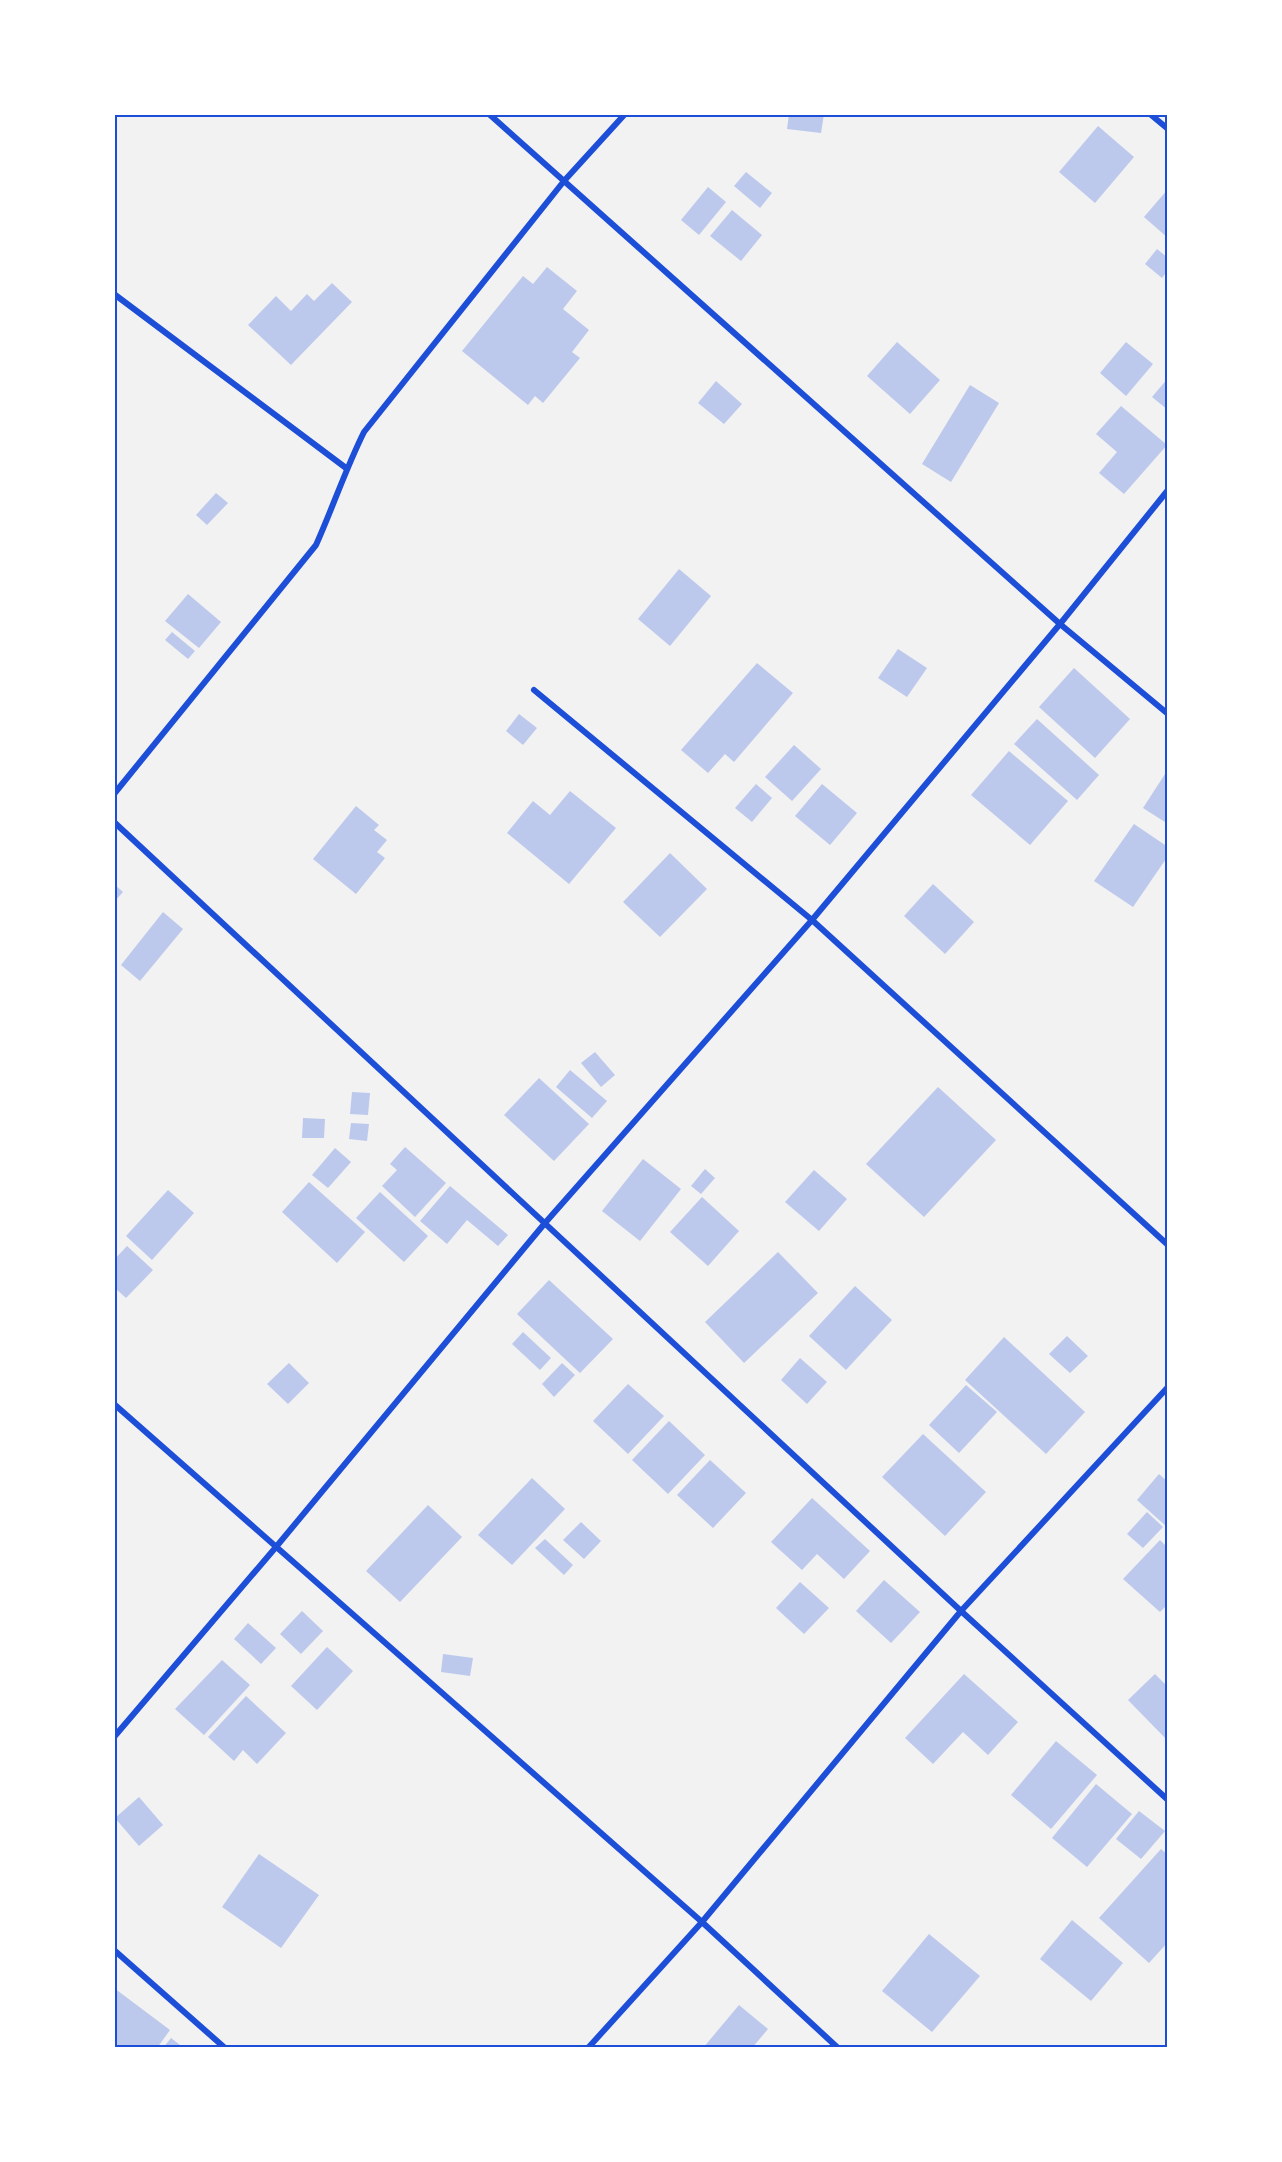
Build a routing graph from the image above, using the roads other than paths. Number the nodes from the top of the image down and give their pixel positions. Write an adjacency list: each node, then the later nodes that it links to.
1 (489, 114): 5 (street)
2 (625, 114): 5 (street)
3 (1150, 114): 4 (street)
4 (1168, 129)
5 (564, 181): 7 (street); 9 (street)
6 (114, 294): 7 (street)
7 (346, 468): 12 (street)
8 (1168, 490): 9 (street)
9 (1060, 624): 11 (street); 14 (street)
10 (534, 690): 14 (street)
11 (1168, 714)
12 (114, 794)
13 (114, 822): 15 (street)
14 (812, 920): 15 (street); 16 (street)
15 (545, 1224): 19 (street); 20 (street)
16 (1168, 1245)
17 (1168, 1387): 20 (street)
18 (114, 1404): 19 (street)
19 (276, 1548): 21 (street); 23 (street)
20 (961, 1611): 22 (street); 23 (street)
21 (114, 1737)
22 (1168, 1800)
23 (702, 1922): 26 (street); 27 (street)
24 (114, 1950): 25 (street)
25 (225, 2048)
26 (588, 2048)
27 (838, 2048)

